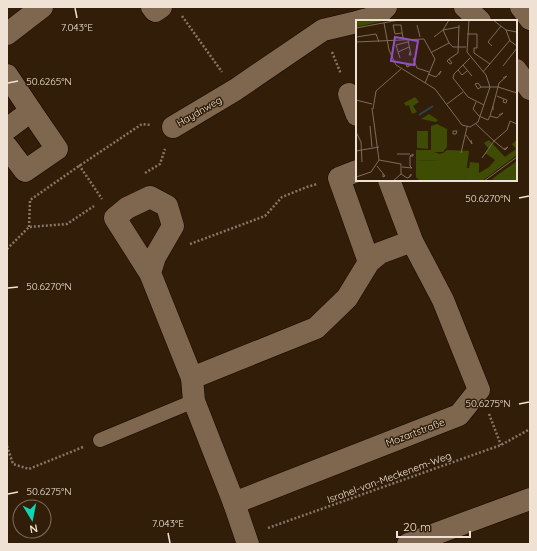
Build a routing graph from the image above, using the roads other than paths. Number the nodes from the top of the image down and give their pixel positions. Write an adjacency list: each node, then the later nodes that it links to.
1 (42, 7): 11 (street)
2 (152, 7): 6 (street)
3 (386, 7): 8 (street, Haydnweg)
4 (466, 7): 9 (street)
5 (521, 7): 7 (street)
6 (171, 10)
7 (530, 19)
8 (362, 20)
9 (479, 20)
10 (356, 22): 18 (street, Haydnweg)
11 (7, 34)
12 (517, 71): 14 (street)
13 (7, 75): 16 (street)
14 (530, 89)
15 (349, 94): 17 (street)
16 (31, 111): 19 (street); 20 (street)
17 (356, 112)
18 (172, 127)
19 (7, 129)
20 (7, 147)
21 (348, 175): 24 (street)
22 (389, 181): 23 (street)
23 (412, 241): 24 (street); 30 (street, Mozartstraße)
24 (369, 262): 26 (street)
25 (153, 265): 25 (street); 26 (street)
26 (192, 378): 27 (street)
27 (194, 401): 28 (lane); 30 (street)
28 (100, 440)
29 (530, 500): 32 (street)
30 (234, 503): 31 (street)
31 (248, 544)
32 (408, 544)

